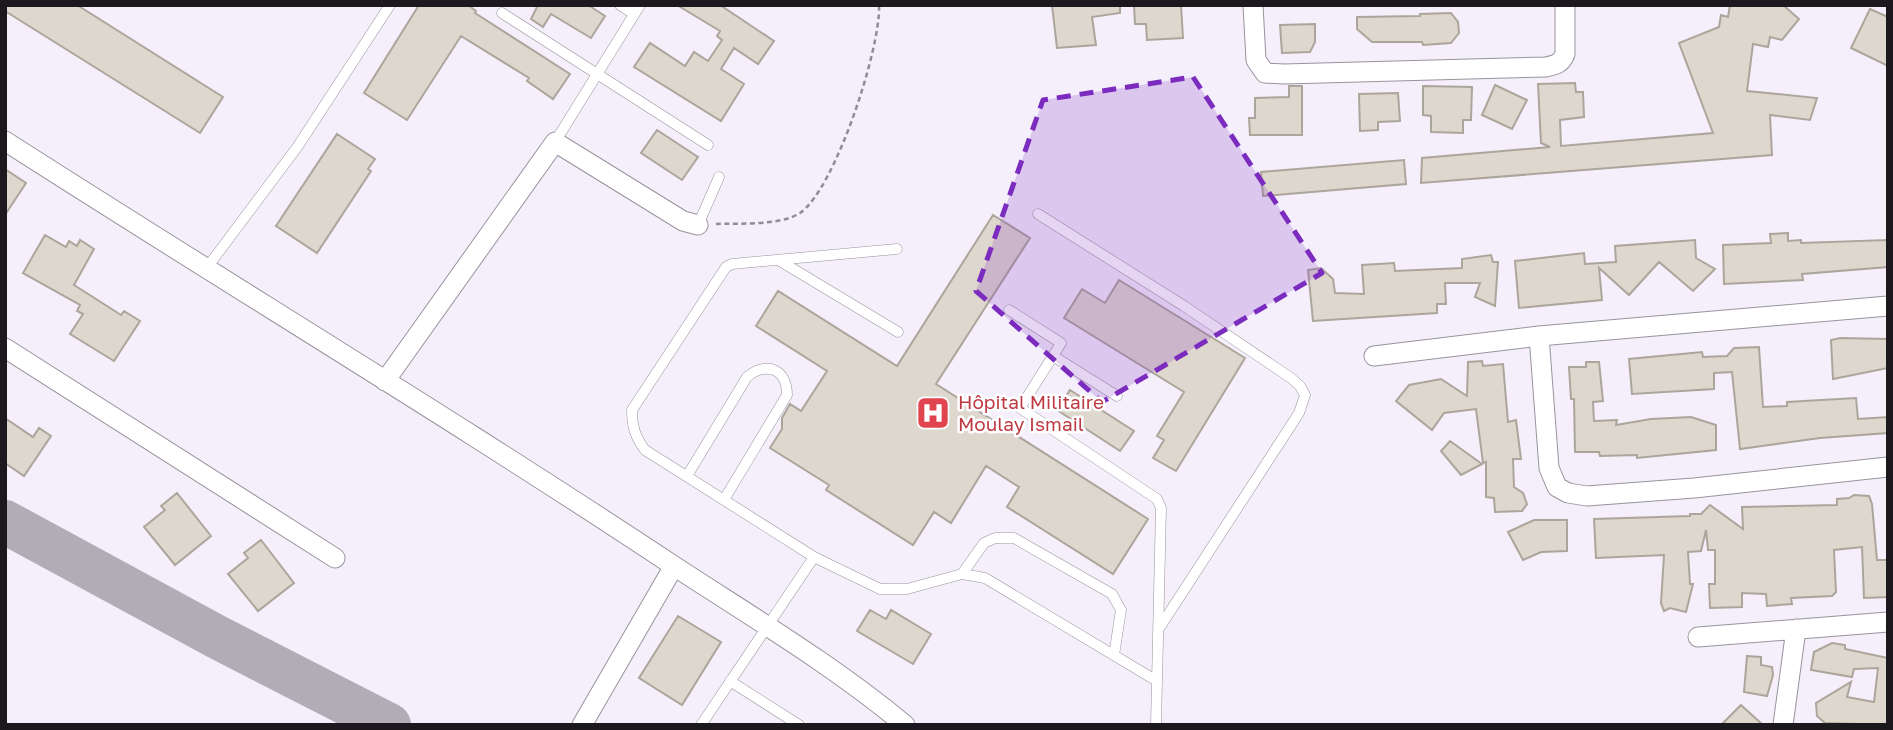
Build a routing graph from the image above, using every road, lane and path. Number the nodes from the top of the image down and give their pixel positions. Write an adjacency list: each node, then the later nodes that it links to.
1 (390, 5): 17 (lane)
2 (620, 5): 6 (lane)
3 (879, 5): 14 (path)
4 (1253, 5): 5 (street)
5 (1565, 5)
6 (637, 10): 8 (lane)
7 (502, 13): 8 (lane)
8 (598, 74): 10 (lane); 11 (lane)
9 (5, 141): 17 (street)
10 (555, 142): 14 (street); 25 (street)
11 (708, 145)
12 (719, 177): 14 (lane)
13 (1038, 214): 36 (lane)
14 (698, 225)
15 (897, 249): 16 (lane)
16 (780, 261): 20 (lane); 28 (lane)
17 (206, 270): 25 (street)
18 (1888, 306): 21 (street)
19 (1009, 310): 24 (lane)
20 (898, 332)
21 (1539, 336): 23 (street); 27 (street)
22 (5, 348): 31 (street)
23 (1374, 355)
24 (1053, 356): 26 (lane); 36 (lane)
25 (385, 382): 32 (street)
26 (1117, 396)
27 (1888, 467)
28 (687, 476): 29 (lane); 29 (lane)
29 (725, 498): 30 (lane)
30 (814, 556): 33 (lane); 35 (lane)
31 (335, 558)
32 (674, 566): 35 (street); 42 (street)
33 (962, 574): 39 (lane); 39 (lane)
34 (1888, 622): 37 (street)
35 (768, 626): 40 (lane); 45 (street)
36 (1160, 627): 41 (lane)
37 (1796, 629): 38 (street); 47 (street)
38 (1698, 637)
39 (1114, 655): 41 (lane)
40 (730, 681): 43 (lane); 44 (lane)
41 (1157, 681): 46 (lane)
42 (582, 725)
43 (701, 725)
44 (799, 725)
45 (905, 725)
46 (1156, 725)
47 (1783, 725)

